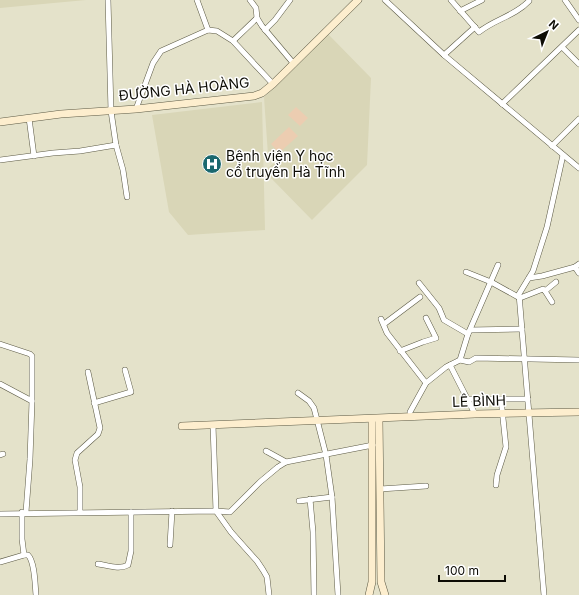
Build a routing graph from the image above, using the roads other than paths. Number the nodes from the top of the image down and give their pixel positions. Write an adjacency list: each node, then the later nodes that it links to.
1 (108, 0): 26 (street)
2 (197, 0): 15 (street)
3 (250, 0): 12 (street)
4 (290, 0): 16 (street)
5 (358, 0): 21 (street, ĐƯỜNG HÀ HOÀNG)
6 (385, 0): 20 (street)
7 (451, 0): 11 (street)
8 (482, 0): 11 (street)
9 (529, 0): 14 (street)
10 (565, 0): 13 (street)
11 (460, 11): 14 (street)
12 (257, 18): 16 (street); 18 (street)
13 (579, 20)
14 (475, 27): 20 (street)
15 (208, 30): 18 (street); 25 (street)
16 (265, 30): 21 (street)
17 (579, 30): 19 (street)
18 (233, 41): 23 (street)
19 (562, 47): 22 (street); 24 (street)
20 (444, 55): 24 (street)
21 (294, 64): 23 (street, ĐƯỜNG HÀ HOÀNG)
22 (579, 64)
23 (273, 84): 25 (street, ĐƯỜNG HÀ HOÀNG)
24 (502, 104): 31 (street)
25 (136, 109): 26 (street, ĐƯỜNG HÀ HOÀNG)
26 (111, 111): 27 (street, ĐƯỜNG HÀ HOÀNG); 30 (street)
27 (29, 118): 29 (street, ĐƯỜNG HÀ HOÀNG); 33 (street)
28 (579, 119): 31 (street)
29 (0, 122)
30 (116, 145): 33 (street); 36 (street)
31 (552, 146): 32 (street)
32 (563, 155): 35 (street); 41 (street)
33 (34, 156): 34 (street)
34 (0, 160)
35 (579, 168)
36 (127, 197)
37 (498, 265): 42 (street)
38 (577, 266): 40 (street); 41 (street)
39 (466, 272): 42 (street)
40 (579, 273)
41 (529, 278): 47 (street)
42 (491, 282): 47 (street); 51 (street)
43 (556, 282): 45 (street)
44 (419, 283): 51 (street)
45 (546, 291): 47 (street); 48 (street)
46 (420, 297): 53 (street)
47 (520, 298): 50 (street)
48 (552, 302)
49 (426, 318): 53 (street)
50 (522, 329): 51 (street); 55 (street)
51 (469, 332): 54 (street)
52 (0, 344): 66 (street)
53 (400, 351): 60 (street)
54 (460, 360): 55 (street); 57 (street)
55 (525, 360): 56 (street); 65 (street)
56 (579, 360)
57 (450, 365): 60 (street); 63 (street)
58 (125, 370): 67 (street)
59 (88, 372): 67 (street)
60 (426, 383): 68 (street)
61 (0, 384): 66 (street)
62 (298, 393): 74 (street)
63 (467, 399): 64 (street); 72 (street)
64 (501, 399): 65 (street); 70 (street)
65 (528, 400): 71 (street)
66 (32, 401): 89 (street)
67 (94, 403): 90 (street)
68 (410, 412)
69 (579, 412): 71 (street, LÊ BÌNH)
70 (503, 413): 71 (street, LÊ BÌNH); 72 (street, LÊ BÌNH); 81 (street)
71 (529, 413): 105 (street)
72 (475, 414): 73 (street, LÊ BÌNH)
73 (376, 419): 74 (street, LÊ BÌNH); 77 (street); 83 (street)
74 (318, 421): 75 (street, LÊ BÌNH); 79 (street)
75 (213, 425): 76 (street, LÊ BÌNH); 88 (street)
76 (182, 426)
77 (373, 445): 79 (street); 97 (street)
78 (266, 451): 80 (street)
79 (326, 455): 80 (street); 84 (street)
80 (286, 462): 88 (street)
81 (496, 485)
82 (426, 486): 83 (street)
83 (380, 489): 98 (street)
84 (332, 497): 85 (street); 102 (street)
85 (310, 499): 86 (street); 101 (street)
86 (299, 501)
87 (172, 511): 88 (street); 91 (street); 93 (street)
88 (216, 511): 100 (street)
89 (24, 512): 90 (street); 92 (street); 94 (street)
90 (80, 512): 91 (street)
91 (131, 512): 96 (street)
92 (0, 514)
93 (170, 545)
94 (24, 555): 95 (street); 99 (street)
95 (0, 562)
96 (98, 564)
97 (372, 582): 98 (street); 103 (street)
98 (381, 582): 104 (street)
99 (36, 595)
100 (269, 595)
101 (314, 595)
102 (338, 595)
103 (369, 595)
104 (385, 595)
105 (544, 595)

